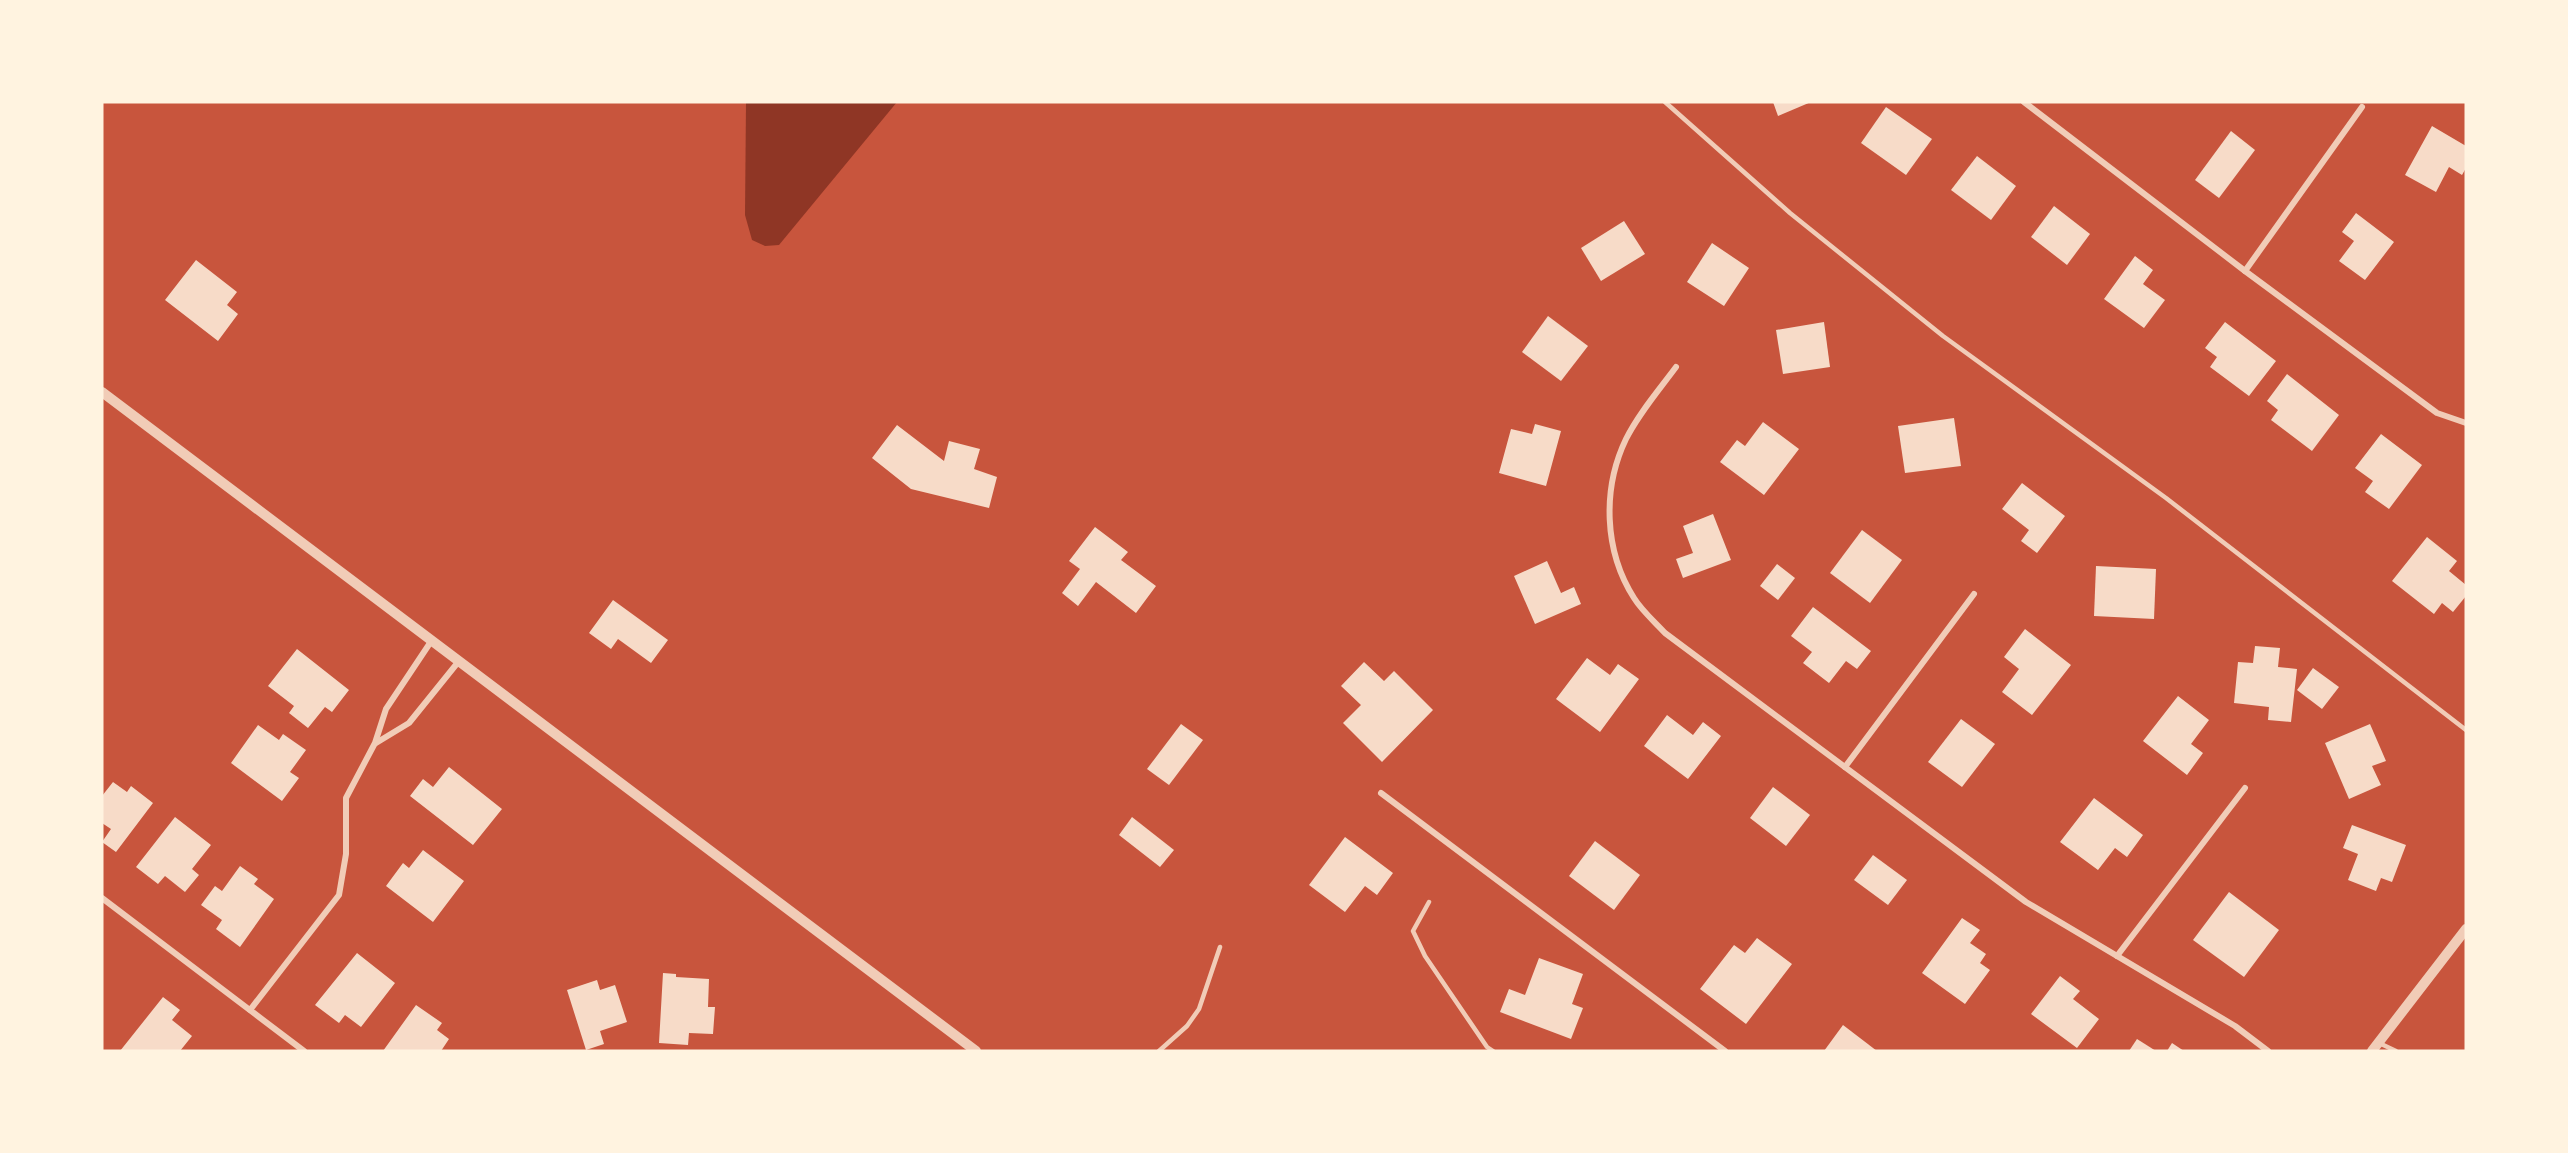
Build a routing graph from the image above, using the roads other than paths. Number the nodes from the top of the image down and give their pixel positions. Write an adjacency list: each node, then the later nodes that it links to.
1 (1665, 102): 11 (lane)
2 (2024, 102): 4 (street)
3 (2362, 106): 4 (street)
4 (2245, 271): 7 (street)
5 (1677, 367): 13 (street)
6 (102, 392): 9 (street)
7 (2466, 423)
8 (1974, 594): 13 (street)
9 (432, 640): 10 (street); 12 (street)
10 (459, 661): 12 (street); 24 (street)
11 (2466, 730)
12 (375, 743): 21 (street)
13 (1845, 767): 20 (street)
14 (2245, 788): 20 (street)
15 (1381, 793): 27 (street)
16 (102, 898): 21 (street)
17 (1429, 902): 26 (lane)
18 (2466, 930): 22 (street)
19 (1220, 946): 25 (lane)
20 (2117, 956): 28 (street)
21 (250, 1010): 23 (street)
22 (2376, 1047): 29 (lane)
23 (304, 1051)
24 (976, 1051)
25 (1159, 1051)
26 (1493, 1051)
27 (1725, 1051)
28 (2268, 1051)
29 (2396, 1051)

